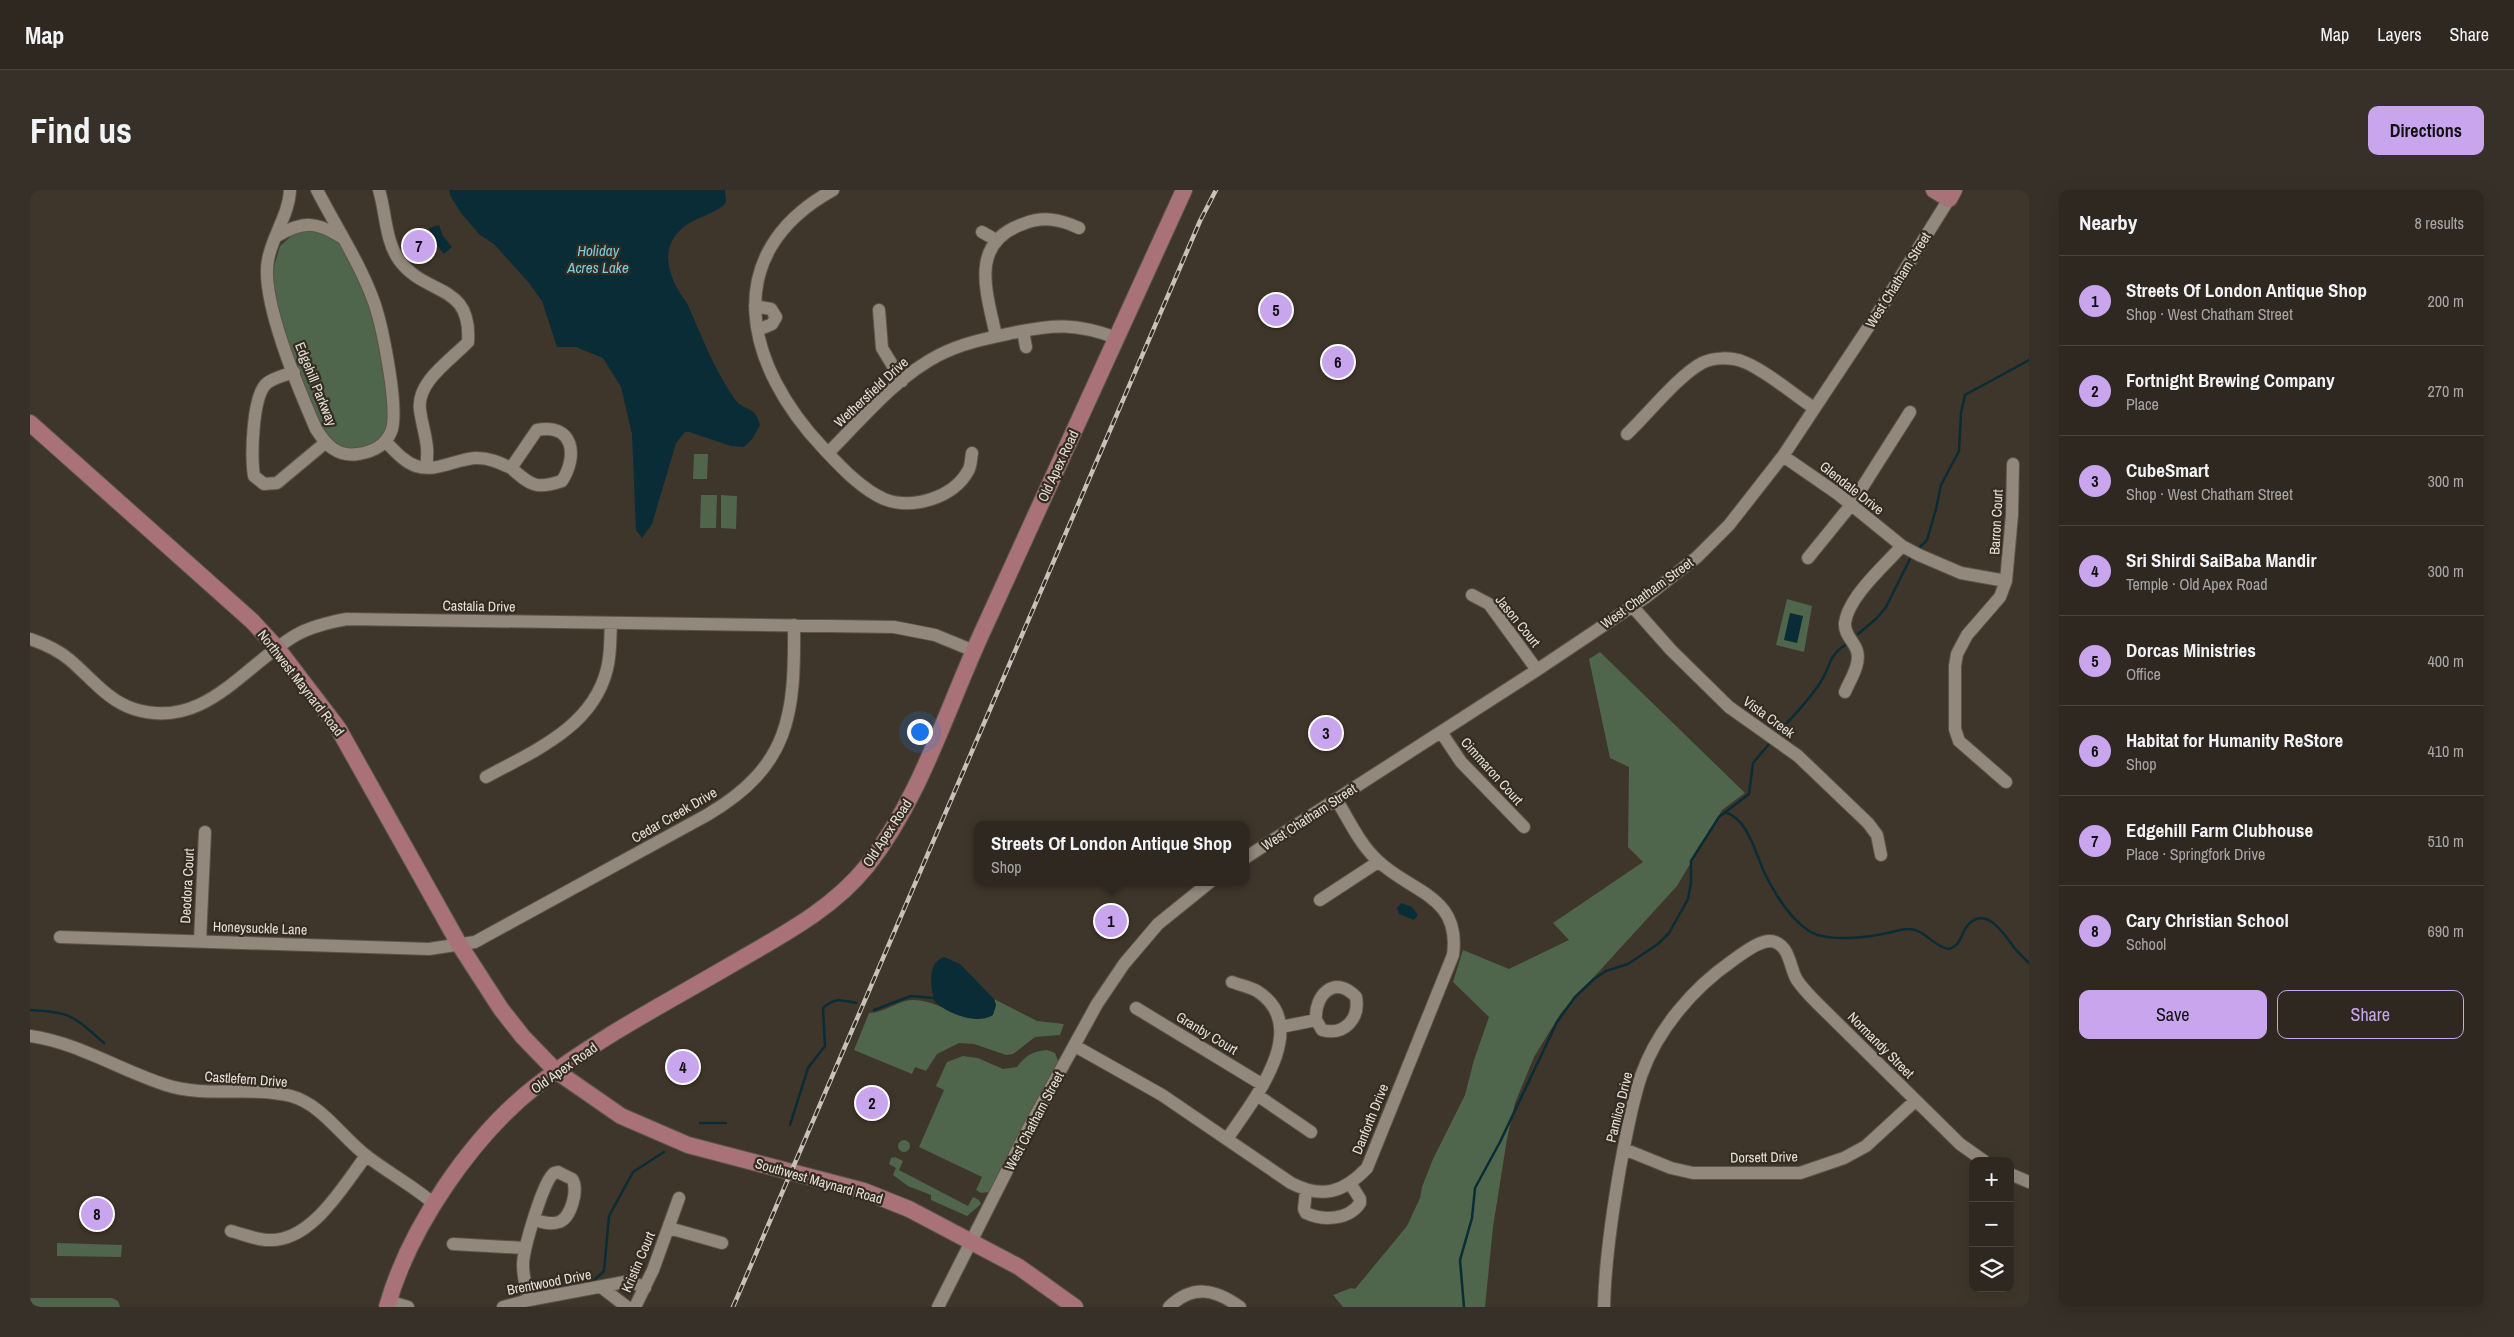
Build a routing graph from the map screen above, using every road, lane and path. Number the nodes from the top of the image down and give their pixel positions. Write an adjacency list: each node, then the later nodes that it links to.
1 (290, 190): 10 (street, Edgehill Parkway)
2 (318, 190): 11 (street)
3 (379, 190): 32 (street)
4 (833, 190): 13 (street)
5 (1184, 190): 18 (main road, Old Apex Road)
6 (1934, 190): 7 (main road)
7 (1951, 195): 22 (street, West Chatham Street)
8 (1079, 228): 12 (street)
9 (982, 232): 12 (street)
10 (277, 236): 11 (street); 20 (street, Edgehill Parkway)
11 (341, 237): 26 (street)
12 (996, 240): 17 (street)
13 (755, 306): 15 (street); 15 (street)
14 (879, 310): 21 (street)
15 (758, 330): 28 (street)
16 (1023, 331): 17 (street, Wethersfield Drive); 18 (street, Wethersfield Drive); 19 (street)
17 (996, 336): 21 (street, Wethersfield Drive)
18 (1117, 338): 44 (main road, Old Apex Road)
19 (1026, 347)
20 (294, 372): 27 (street, Edgehill Parkway); 27 (street)
21 (902, 381): 28 (street, Wethersfield Drive)
22 (1814, 408): 25 (street); 30 (street, West Chatham Street)
23 (1910, 412): 34 (street)
24 (30, 423): 43 (main road, Northwest Maynard Road)
25 (1627, 434)
26 (386, 442): 27 (street, Edgehill Parkway); 32 (street)
27 (325, 443)
28 (828, 453): 29 (street)
29 (972, 453)
30 (1782, 456): 34 (street, Glendale Drive); 39 (street, West Chatham Street)
31 (2013, 464): 37 (street, Barron Court)
32 (426, 467): 33 (street)
33 (511, 468): 33 (street)
34 (1851, 505): 35 (street, Glendale Drive); 36 (street)
35 (1902, 546): 37 (street, Glendale Drive); 46 (street)
36 (1808, 558)
37 (2006, 581): 49 (street)
38 (1472, 596): 45 (street, Jason Court)
39 (1632, 606): 45 (street, West Chatham Street); 54 (street, Vista Creek)
40 (611, 623): 41 (street, Castalia Drive); 43 (street, Castalia Drive); 48 (street)
41 (794, 626): 44 (street, Castalia Drive); 61 (street, Cedar Creek Drive)
42 (30, 639): 43 (street, Castalia Drive)
43 (277, 648): 61 (main road, Northwest Maynard Road)
44 (974, 651): 68 (main road, Old Apex Road)
45 (1537, 670): 47 (street, West Chatham Street)
46 (1845, 692)
47 (1441, 732): 50 (street, West Chatham Street); 51 (street, Cimmaron Court)
48 (486, 777)
49 (2006, 782)
50 (1336, 799): 53 (street, West Chatham Street); 55 (street, Danforth Drive)
51 (1524, 827)
52 (205, 832): 59 (street, Deodora Court)
53 (1249, 855)
54 (1881, 855)
55 (1378, 862): 57 (street); 78 (street, Danforth Drive)
56 (1205, 886): 67 (street, West Chatham Street)
57 (1320, 900)
58 (60, 937): 59 (street, Honeysuckle Lane)
59 (200, 941): 61 (street, Honeysuckle Lane)
60 (1771, 941): 70 (street, Normandy Street); 73 (street, Pamlico Drive)
61 (459, 944): 68 (main road, Northwest Maynard Road)
62 (1232, 982): 65 (street)
63 (1136, 1008): 69 (street, Granby Court)
64 (1316, 1020): 65 (street)
65 (1281, 1026): 69 (street)
66 (30, 1036): 74 (street, Castlefern Drive)
67 (1075, 1046): 72 (street, Danforth Drive); 85 (street, West Chatham Street)
68 (556, 1071): 81 (main road, Old Apex Road); 85 (main road, Southwest Maynard Road)
69 (1260, 1090): 71 (street, Granby Court); 72 (street)
70 (1915, 1101): 73 (street, Dorsett Drive); 75 (street, Normandy Street)
71 (1311, 1132)
72 (1227, 1139): 79 (street, Danforth Drive)
73 (1624, 1149): 101 (street, Pamlico Drive)
74 (366, 1156): 81 (street, Castlefern Drive); 84 (street)
75 (1978, 1157)
76 (2014, 1176): 77 (street)
77 (2029, 1182)
78 (1350, 1183): 79 (street, Danforth Drive); 79 (street)
79 (1306, 1191)
80 (679, 1198): 83 (street, Kristin Court)
81 (433, 1203): 92 (main road, Old Apex Road)
82 (535, 1220): 88 (street)
83 (669, 1228): 86 (street); 90 (street, Kristin Court)
84 (231, 1231)
85 (972, 1242): 97 (street, West Chatham Street); 98 (main road, Southwest Maynard Road)
86 (722, 1243)
87 (453, 1244): 88 (street)
88 (524, 1248): 91 (street)
89 (601, 1287): 90 (street, Brentwood Drive); 91 (street, Brentwood Drive); 95 (street, Brentwood Drive)
90 (644, 1288): 96 (street, Kristin Court)
91 (529, 1300): 94 (street, Brentwood Drive)
92 (388, 1304): 93 (street)
93 (408, 1307)
94 (503, 1307)
95 (627, 1307)
96 (634, 1307)
97 (938, 1307)
98 (1075, 1307)
99 (1169, 1307): 100 (street)
100 (1240, 1307)
101 (1604, 1307)

